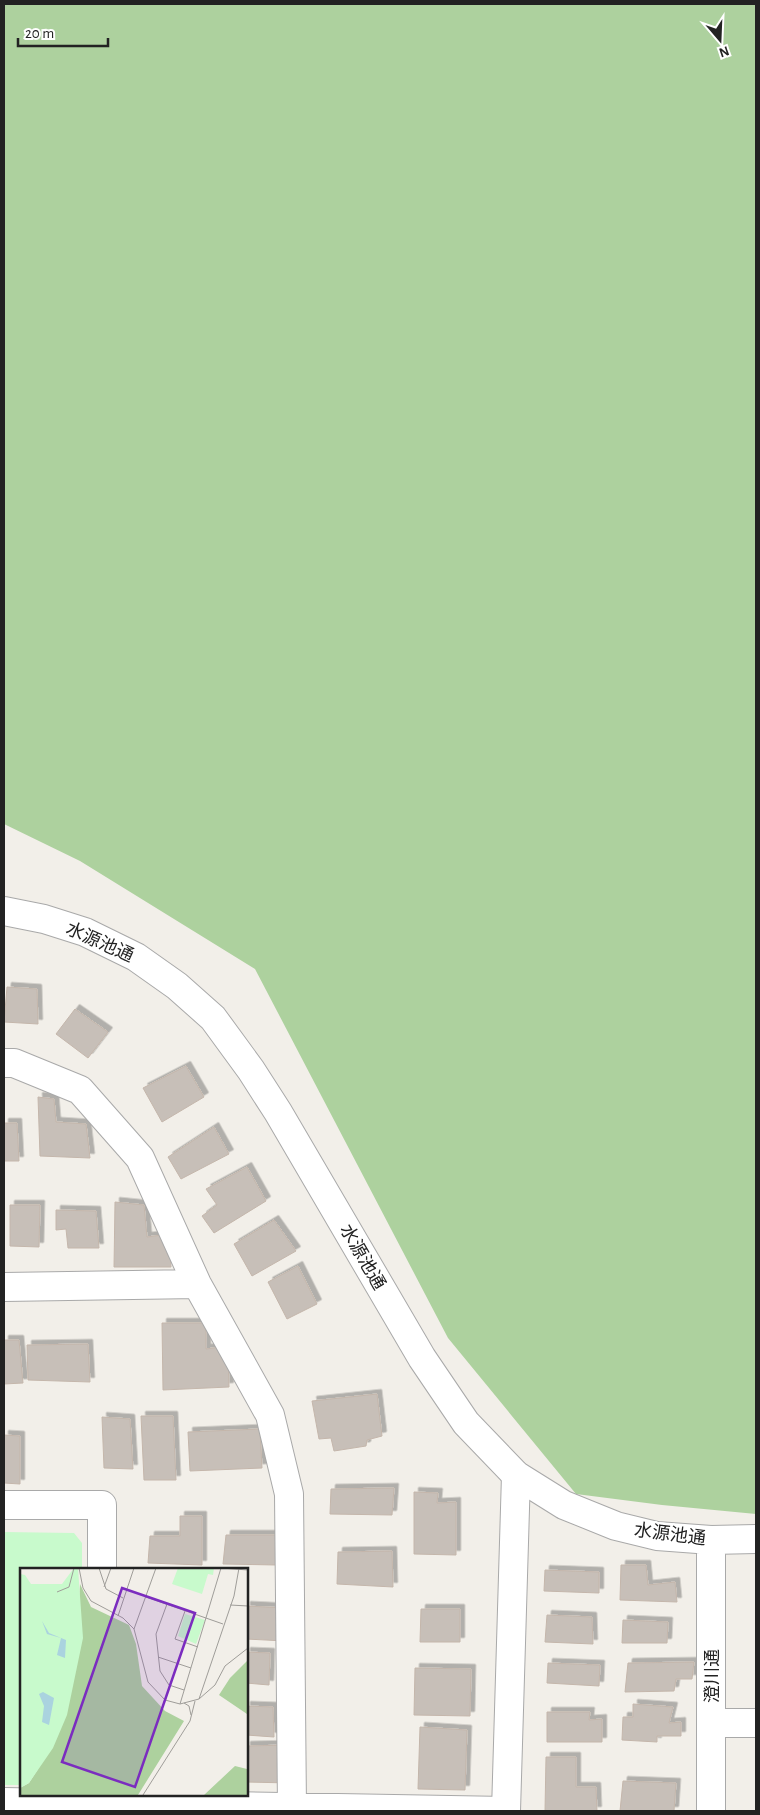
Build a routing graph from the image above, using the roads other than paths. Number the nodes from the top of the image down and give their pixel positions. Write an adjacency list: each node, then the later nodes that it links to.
1 (4, 911): 5 (street, 水源池通)
2 (4, 1063): 3 (street)
3 (197, 1284): 4 (street); 14 (street)
4 (4, 1287)
5 (516, 1475): 8 (street, 水源池通); 15 (street)
6 (4, 1505): 9 (street)
7 (756, 1539): 8 (street, 水源池通)
8 (712, 1540): 10 (street, 澄川通)
9 (102, 1568)
10 (712, 1722): 11 (street); 16 (street, 澄川通)
11 (756, 1723)
12 (100, 1799): 13 (street); 14 (street)
13 (4, 1802)
14 (292, 1808): 15 (street)
15 (506, 1811)
16 (711, 1811)

